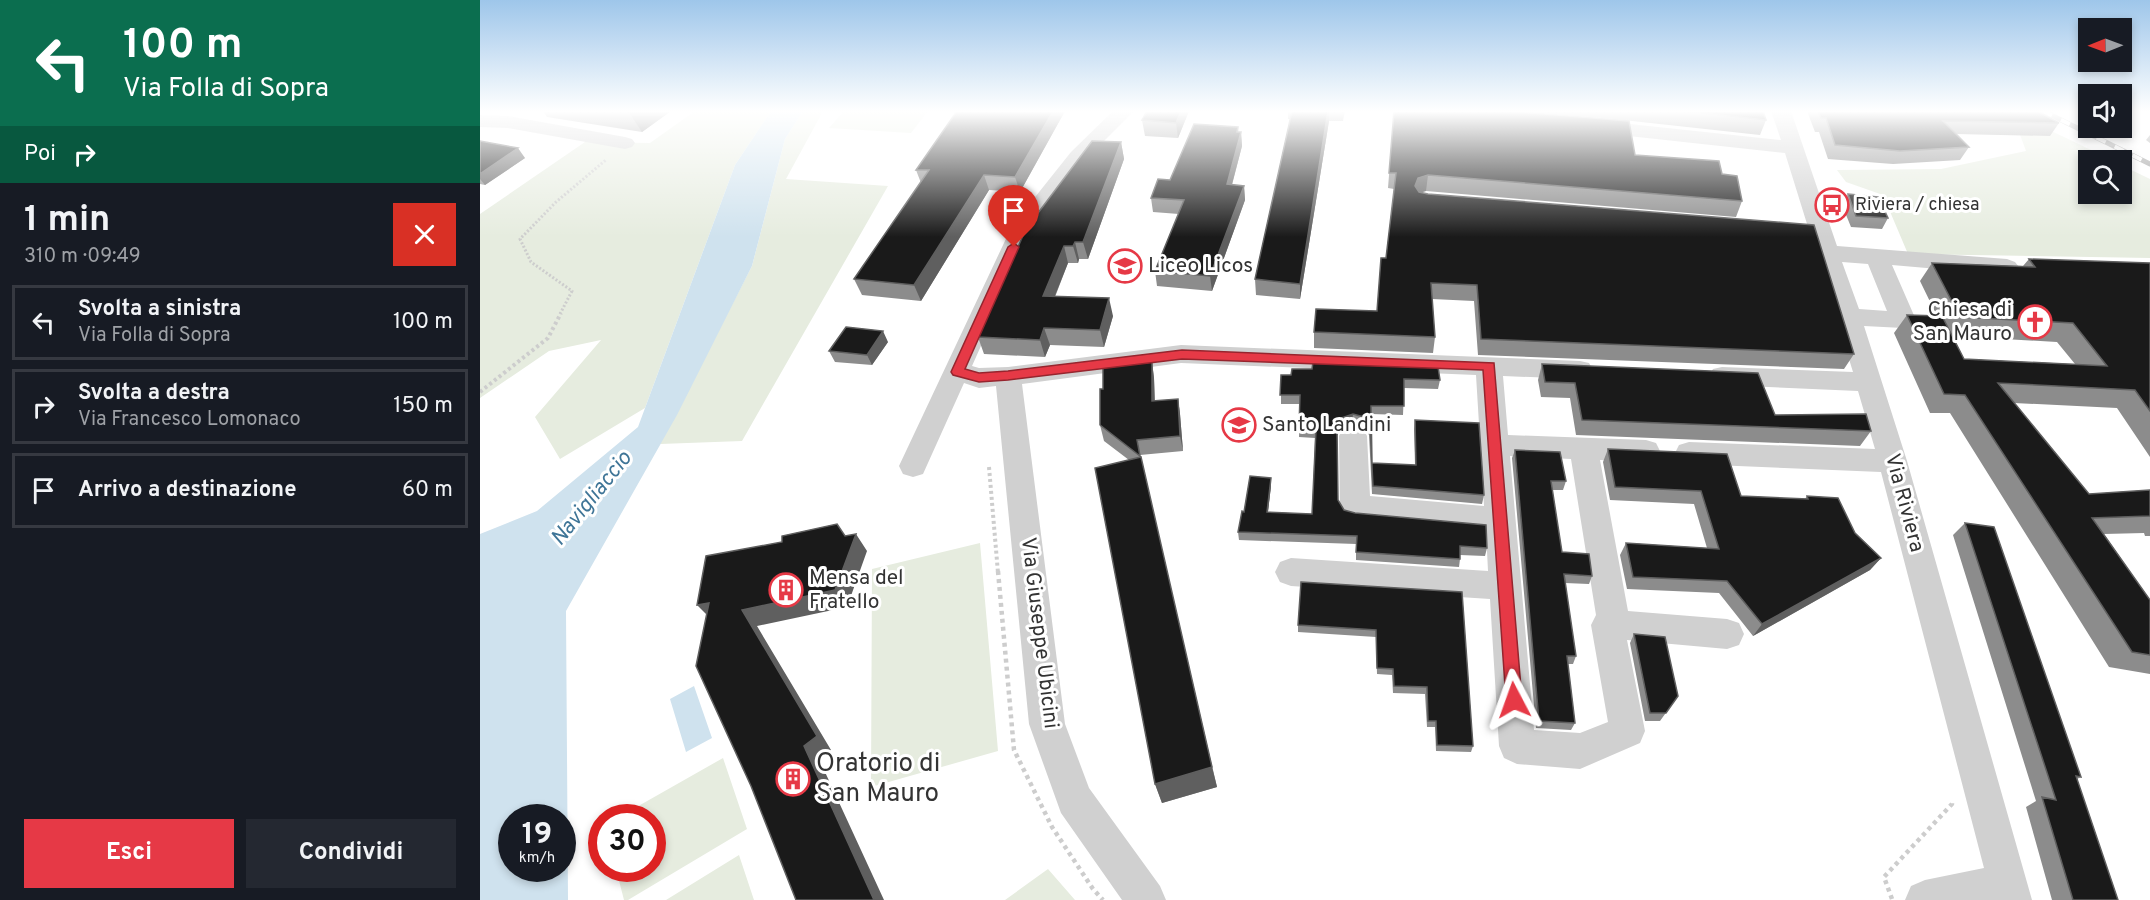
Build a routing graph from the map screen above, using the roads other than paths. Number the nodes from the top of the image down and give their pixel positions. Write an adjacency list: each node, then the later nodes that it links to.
1 (1081, 153): 10 (street)
2 (1795, 153): 4 (street, Via Riviera)
3 (1796, 231): 4 (street)
4 (1823, 243): 5 (street); 7 (street, Via Riviera)
5 (1877, 257): 6 (street); 7 (street)
6 (2033, 269)
7 (1849, 317): 13 (street, Via Riviera)
8 (1489, 366): 9 (street); 12 (street); 15 (street)
9 (1608, 371)
10 (958, 372): 12 (street); 18 (street)
11 (1703, 375): 13 (street)
12 (1008, 376): 25 (street, Via Giuseppe Ubicini)
13 (1869, 382): 17 (street, Via Riviera)
14 (1353, 436): 19 (street)
15 (1495, 445): 16 (street); 19 (street)
16 (1584, 449): 17 (street); 22 (street)
17 (1893, 461): 24 (street, Via Riviera)
18 (913, 466)
19 (1501, 520): 21 (street)
20 (1291, 572): 21 (street)
21 (1505, 586): 22 (street)
22 (1614, 624): 23 (street)
23 (1727, 634)
24 (2009, 892): 26 (street)
25 (1146, 900)
26 (1925, 900)

